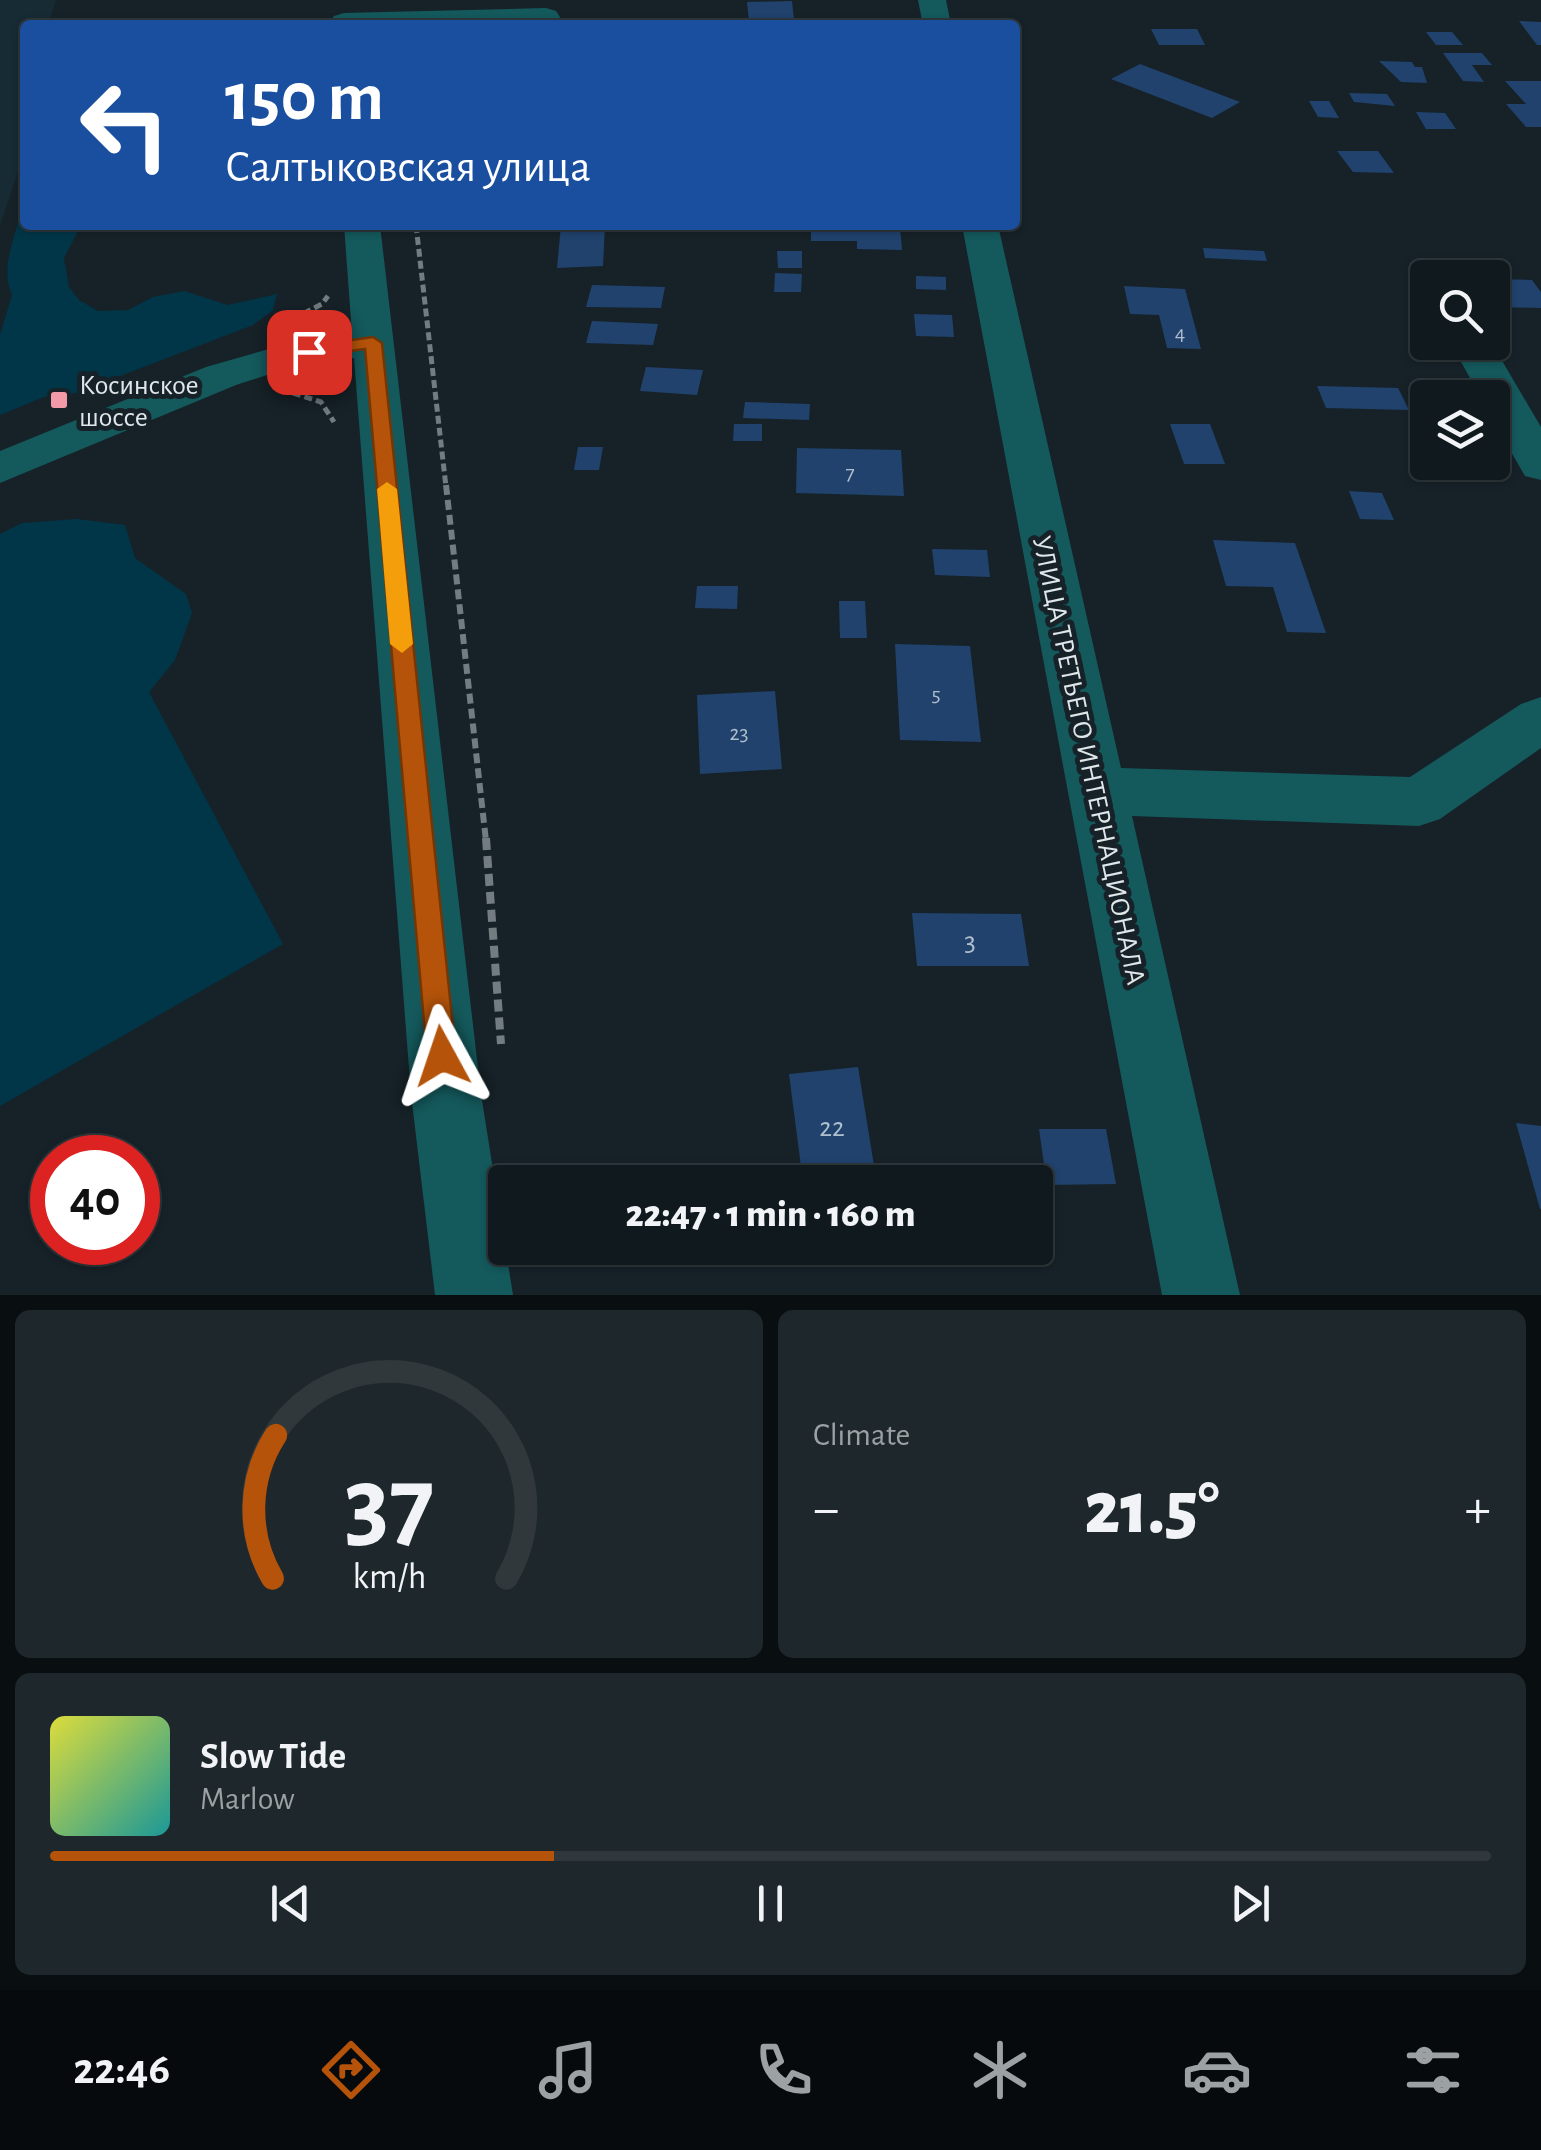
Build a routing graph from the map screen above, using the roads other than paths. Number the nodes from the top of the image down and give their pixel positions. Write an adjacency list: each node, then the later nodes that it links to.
1 (344, 16): 2 (street)
2 (546, 17)
3 (362, 230): 5 (street)
4 (981, 230): 13 (street, УЛИЦА ТРЕТЬЕГО ИНТЕРНАЦИОНАЛА)
5 (367, 287): 6 (street); 8 (street)
6 (373, 343): 8 (street); 9 (street)
7 (1480, 360): 10 (street)
8 (220, 376): 9 (street); 11 (street)
9 (357, 418): 14 (street)
10 (1541, 465)
11 (0, 468)
12 (1541, 719): 13 (street)
13 (1097, 791): 15 (street, УЛИЦА ТРЕТЬЕГО ИНТЕРНАЦИОНАЛА)
14 (474, 1295)
15 (1201, 1295)

